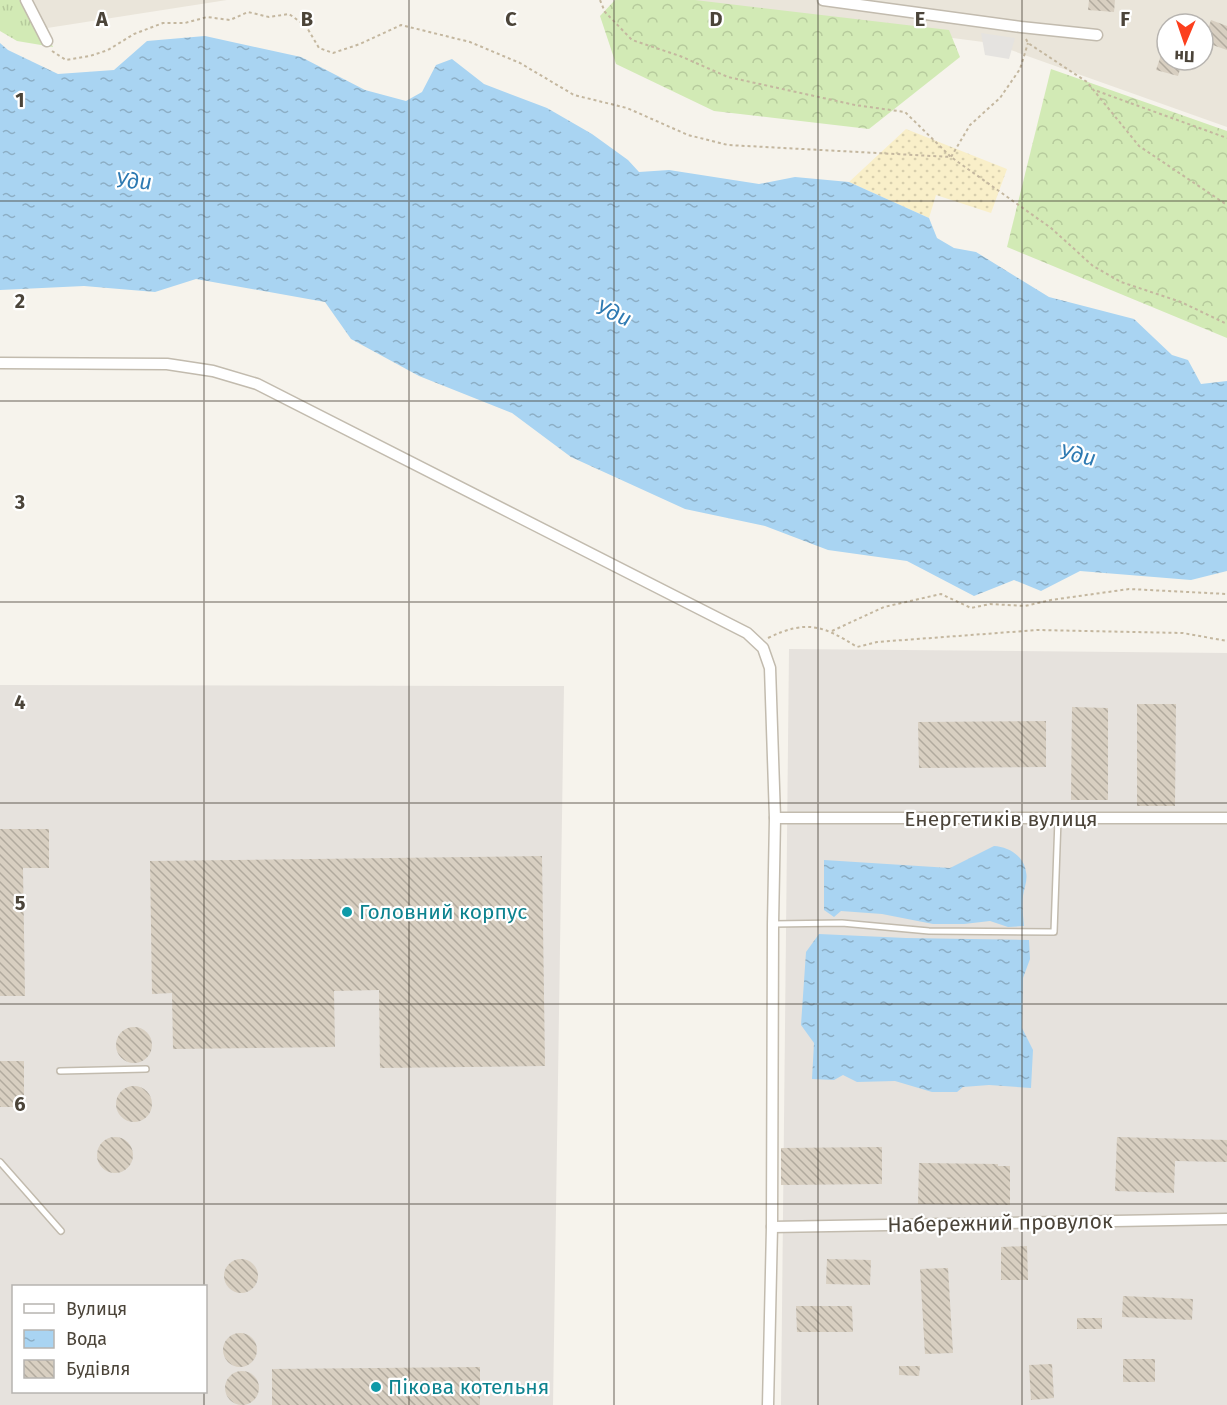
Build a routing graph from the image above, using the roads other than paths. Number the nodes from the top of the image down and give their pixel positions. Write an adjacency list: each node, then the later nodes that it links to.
1 (26, 0): 4 (street)
2 (823, 0): 3 (street)
3 (1097, 35)
4 (47, 41)
5 (0, 363): 6 (street)
6 (775, 818): 8 (street, Енергетиків вулиця); 9 (street)
7 (1227, 818): 8 (street, Енергетиків вулиця)
8 (1058, 819): 9 (lane)
9 (772, 924): 14 (street)
10 (146, 1069): 11 (lane)
11 (60, 1071)
12 (0, 1162): 15 (lane)
13 (1227, 1219): 14 (street, Набережний провулок)
14 (772, 1227): 16 (street)
15 (61, 1231)
16 (768, 1405)

